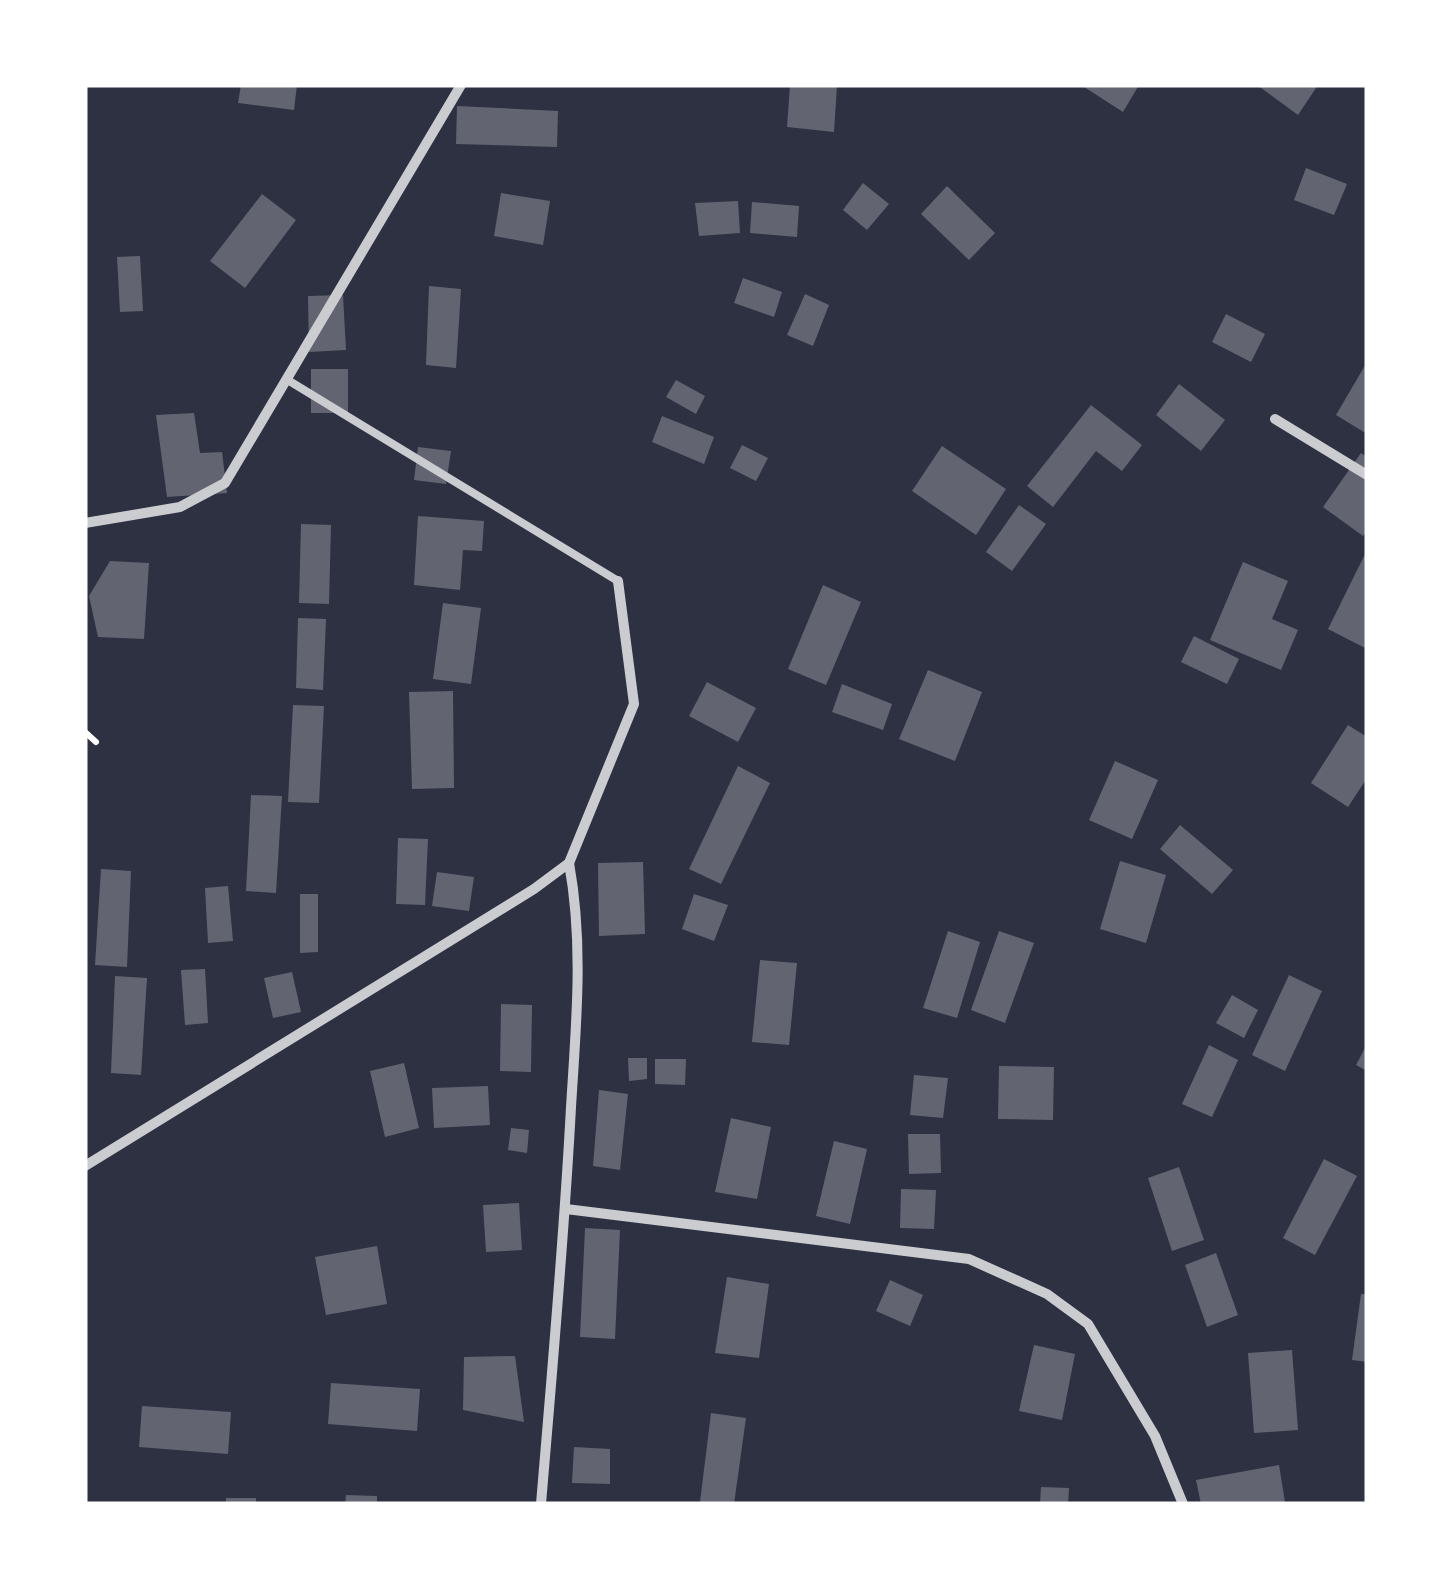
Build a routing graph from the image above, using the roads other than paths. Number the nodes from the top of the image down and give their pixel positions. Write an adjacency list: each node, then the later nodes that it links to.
1 (462, 85): 2 (street)
2 (286, 379): 5 (street); 6 (lane)
3 (1275, 419): 4 (street)
4 (1367, 475)
5 (85, 523)
6 (618, 581): 7 (street)
7 (569, 863): 8 (street); 9 (street)
8 (85, 1166)
9 (566, 1209): 10 (street); 11 (street)
10 (541, 1504)
11 (1184, 1504)

